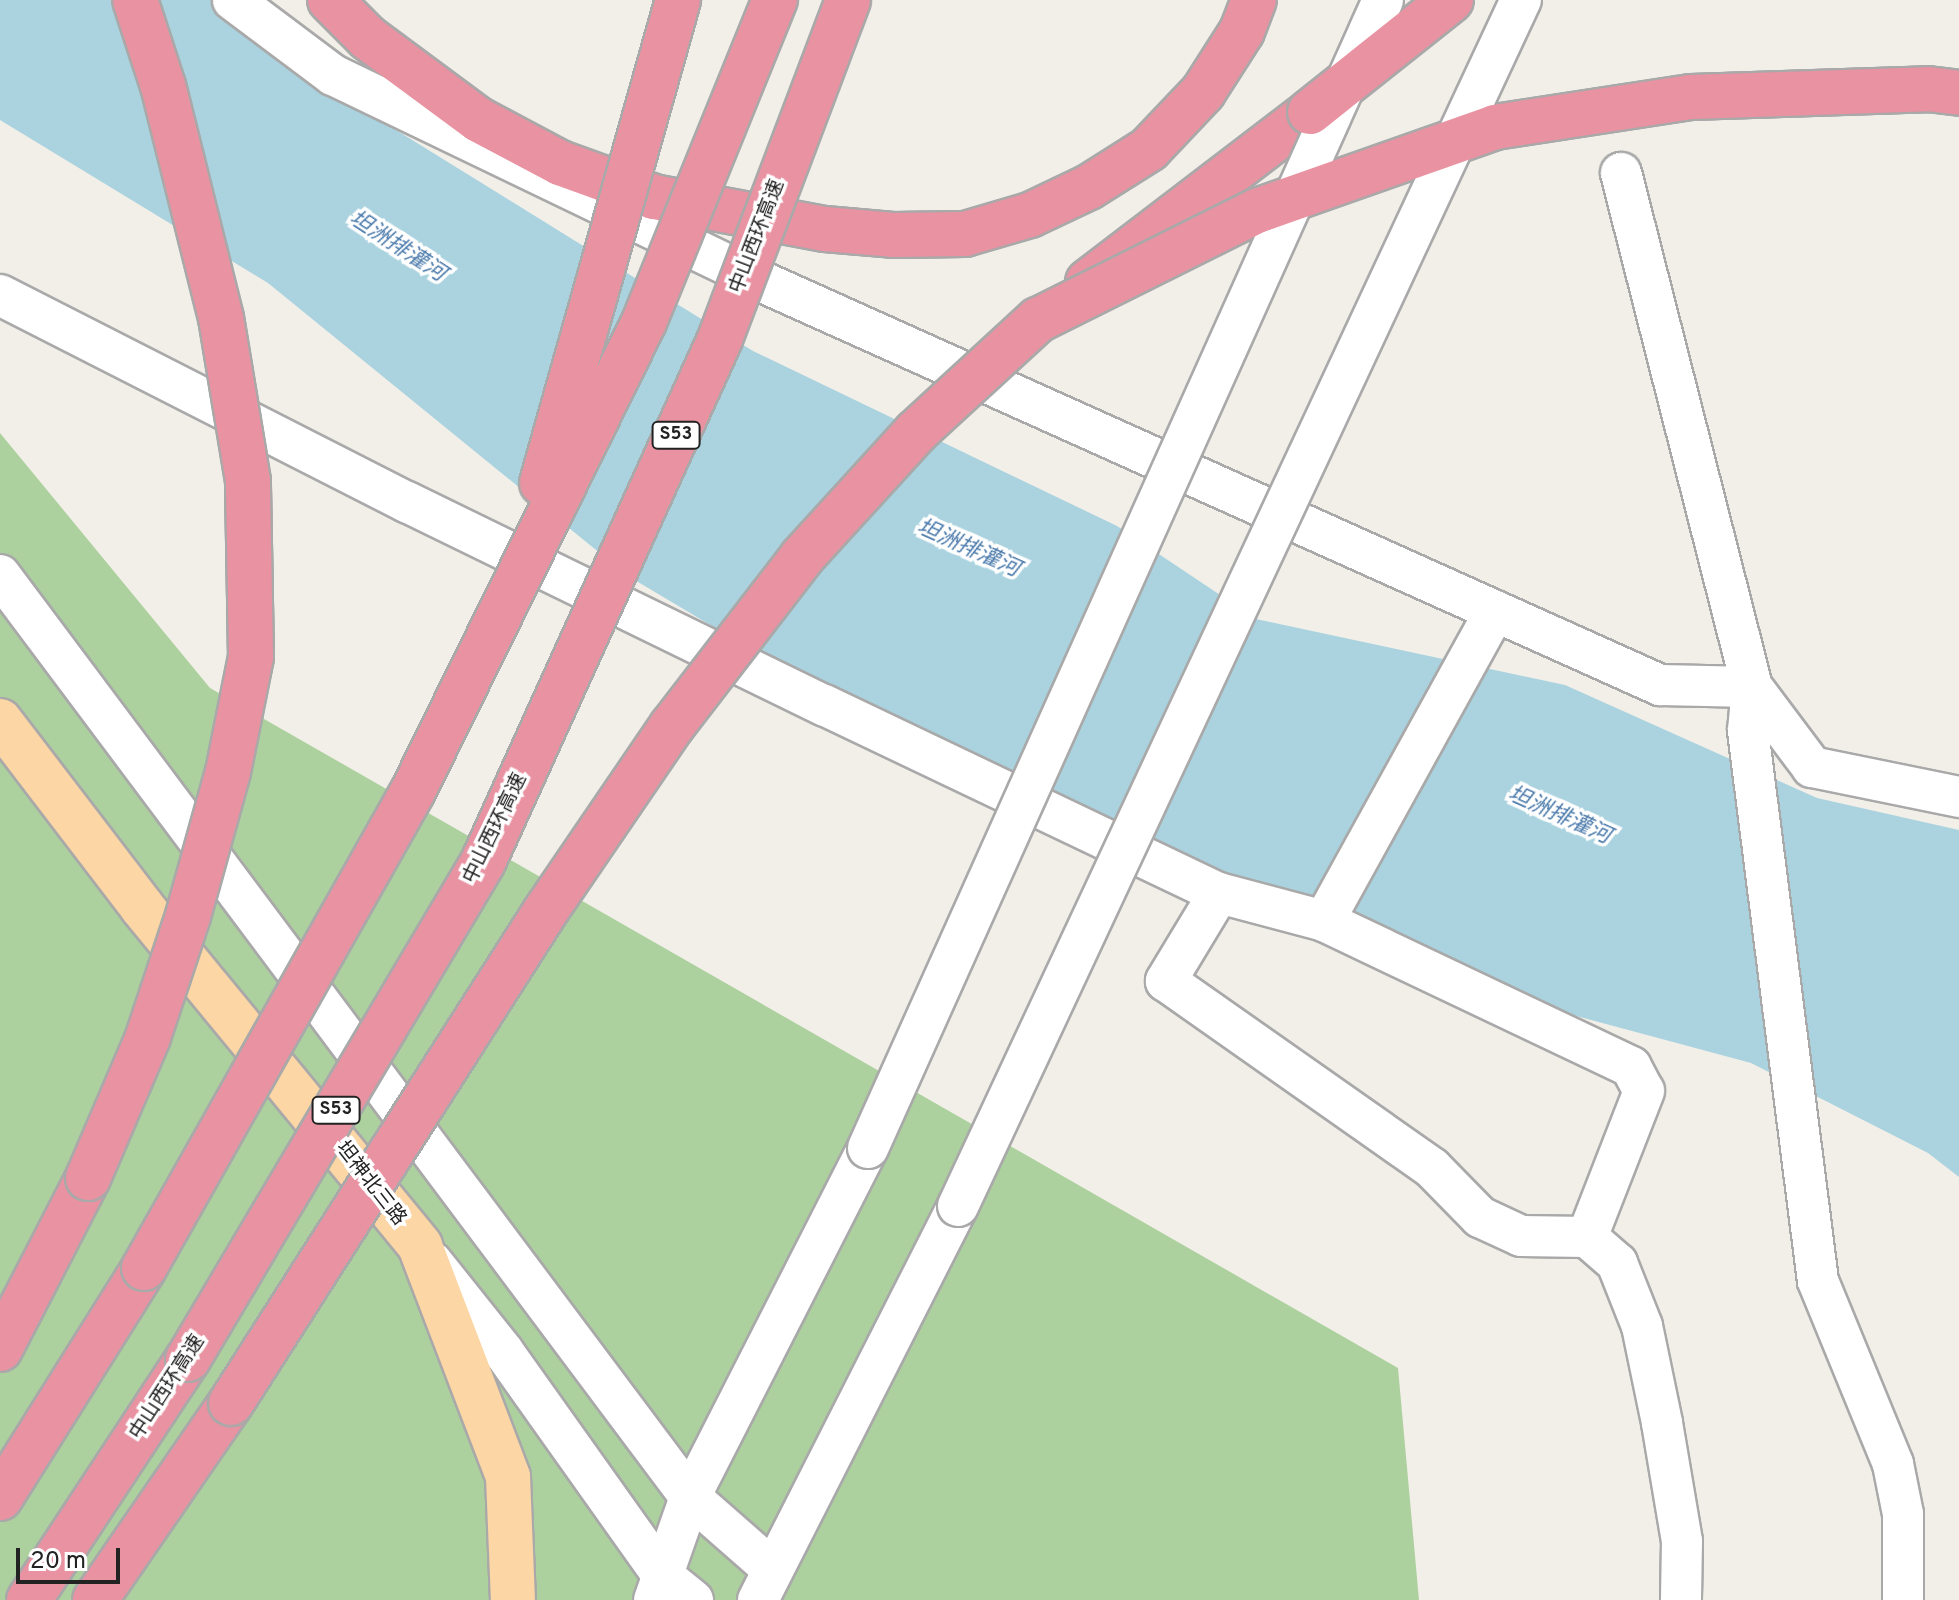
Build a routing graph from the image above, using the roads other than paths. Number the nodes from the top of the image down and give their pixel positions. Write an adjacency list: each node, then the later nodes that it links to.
1 (135, 0): 25 (highway, bridge)
2 (233, 0): 17 (street)
3 (330, 0): 7 (highway, bridge)
4 (678, 0): 16 (highway, bridge)
5 (775, 0): 16 (highway, bridge)
6 (848, 0): 30 (highway, 中山西环高速 / S53, bridge)
7 (1254, 0)
8 (1383, 0): 26 (street, bridge)
9 (1451, 0): 14 (highway, bridge)
10 (1521, 0): 28 (street, bridge)
11 (1959, 93): 14 (highway, bridge)
12 (1621, 173): 18 (street)
13 (0, 295): 21 (street)
14 (1038, 320): 31 (highway, bridge)
15 (0, 575): 26 (street)
16 (514, 584): 27 (highway, bridge)
17 (1495, 611): 18 (street); 22 (street)
18 (1752, 687): 20 (street); 35 (street)
19 (0, 721): 24 (main road, 坦神北三路)
20 (1959, 797)
21 (1219, 893): 22 (street); 23 (street)
22 (1324, 921): 23 (street)
23 (1587, 1237): 34 (street)
24 (420, 1246): 29 (street); 32 (main road, 坦神北三路)
25 (0, 1349)
26 (690, 1497): 28 (street); 29 (street)
27 (0, 1498)
28 (764, 1584)
29 (658, 1588): 33 (street)
30 (29, 1600)
31 (95, 1600)
32 (513, 1600)
33 (693, 1600)
34 (1681, 1600)
35 (1903, 1600)

